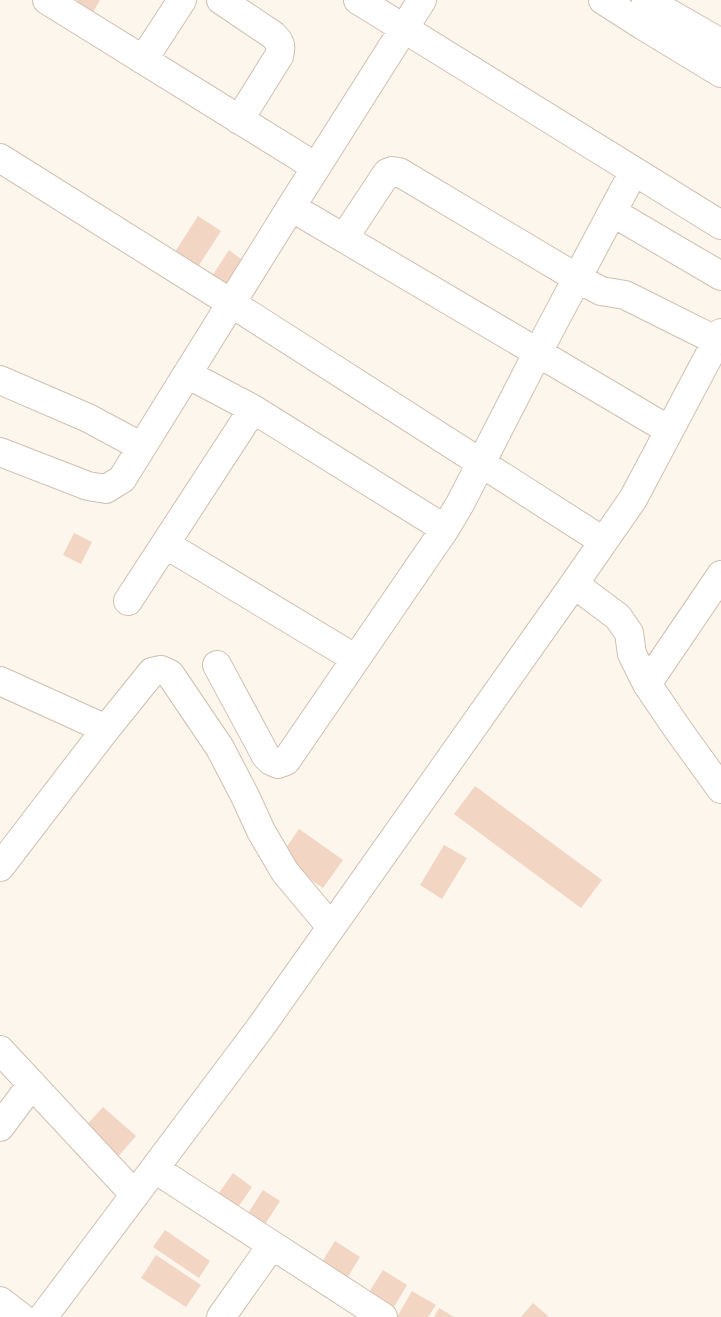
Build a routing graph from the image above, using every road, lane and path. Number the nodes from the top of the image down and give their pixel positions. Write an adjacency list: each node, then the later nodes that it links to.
1 (47, 0): 10 (street)
2 (182, 0): 10 (street)
3 (221, 0): 12 (street)
4 (358, 0): 8 (street)
5 (422, 0): 8 (street)
6 (603, 0): 7 (street)
7 (650, 8): 9 (street); 11 (street)
8 (405, 29): 14 (street); 15 (street)
9 (721, 43)
10 (143, 60): 12 (street)
11 (721, 73)
12 (239, 120): 14 (street)
13 (0, 158): 22 (street)
14 (316, 167): 16 (street)
15 (634, 171): 17 (street); 18 (street)
16 (291, 206): 19 (street); 22 (street)
17 (612, 212): 20 (street); 21 (street)
18 (721, 225)
19 (344, 238): 21 (street); 24 (street)
20 (721, 276)
21 (577, 278): 23 (street); 24 (street)
22 (231, 303): 25 (street); 31 (street)
23 (719, 337): 28 (street)
24 (538, 352): 28 (street); 31 (street)
25 (187, 374): 27 (street); 29 (street)
26 (0, 380): 29 (street)
27 (253, 409): 32 (street); 34 (street)
28 (669, 430): 33 (street)
29 (142, 446): 30 (street)
30 (0, 452)
31 (480, 462): 32 (street); 33 (street)
32 (445, 529): 38 (street)
33 (603, 541): 36 (street)
34 (165, 544): 37 (street); 38 (street)
35 (721, 575): 41 (street)
36 (574, 584): 41 (street); 45 (street)
37 (128, 600)
38 (356, 659): 39 (street)
39 (217, 665)
40 (0, 681): 42 (street)
41 (647, 684): 43 (street)
42 (106, 729): 44 (street); 45 (street)
43 (721, 789)
44 (0, 867)
45 (331, 927): 49 (street)
46 (0, 1050): 47 (street)
47 (32, 1084): 48 (street); 50 (street)
48 (0, 1127)
49 (154, 1169): 50 (street); 51 (street)
50 (135, 1195): 54 (street)
51 (272, 1245): 55 (street); 56 (street)
52 (0, 1301): 53 (street)
53 (21, 1317)
54 (43, 1317)
55 (221, 1317)
56 (383, 1317)

